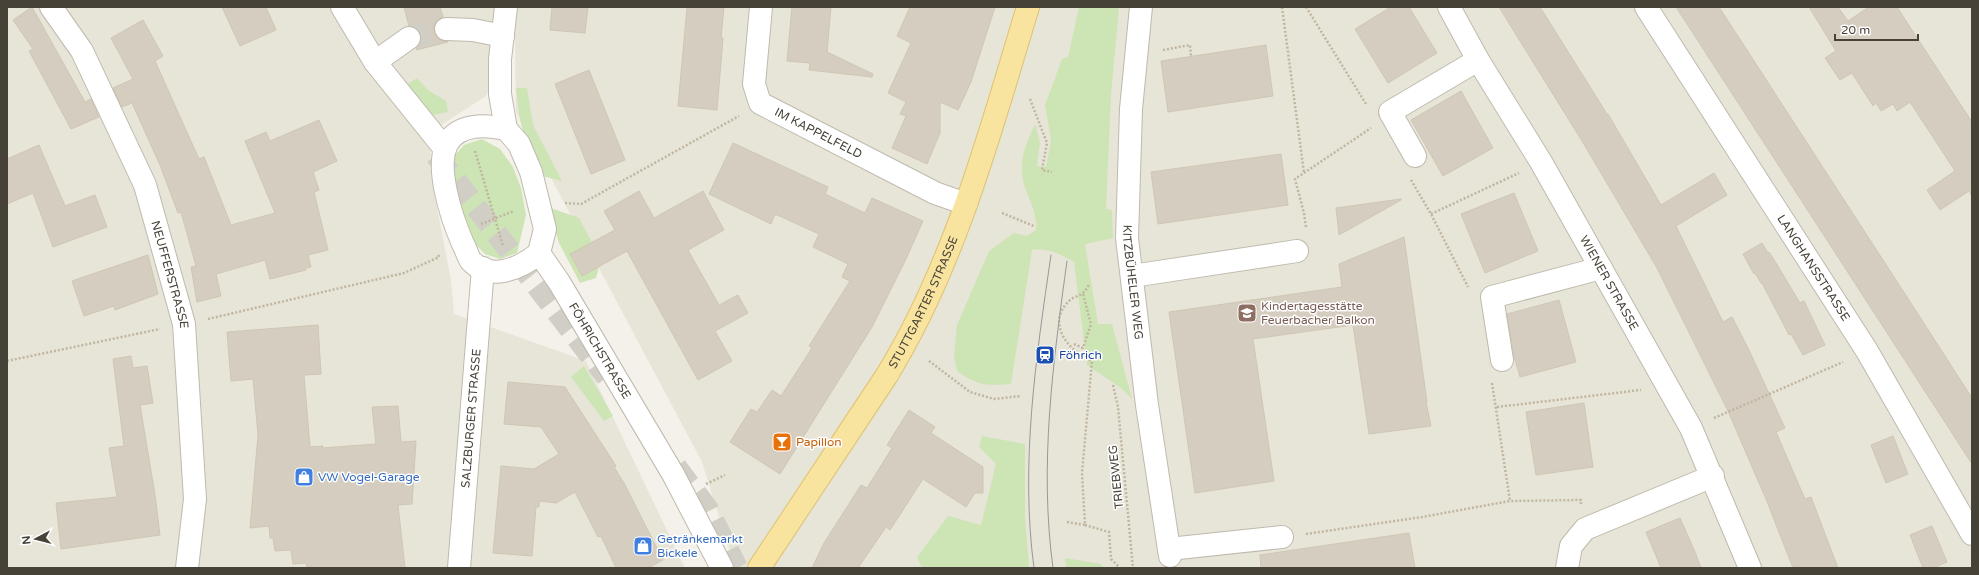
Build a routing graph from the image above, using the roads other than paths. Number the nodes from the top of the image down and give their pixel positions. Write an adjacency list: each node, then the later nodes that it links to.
1 (51, 7): 27 (street, NEUFFERSTRASSE)
2 (342, 7): 13 (street)
3 (506, 7): 10 (street)
4 (761, 7): 17 (street, IM KAPPELFELD)
5 (1028, 7): 17 (main road, STUTTGARTER STRASSE)
6 (1141, 7): 22 (street, KITZBÜHELER WEG)
7 (1449, 7): 12 (street, WIENER STRASSE)
8 (1646, 7): 25 (street, LANGHANSSTRASSE)
9 (446, 29): 10 (street)
10 (503, 36): 14 (street)
11 (409, 38): 13 (street)
12 (1478, 60): 16 (street); 21 (street, WIENER STRASSE)
13 (375, 62): 15 (street)
14 (506, 129): 15 (street); 19 (street)
15 (445, 149): 20 (street)
16 (1411, 166)
17 (966, 204): 30 (main road, STUTTGARTER STRASSE)
18 (1297, 251): 22 (street)
19 (539, 253): 20 (street); 29 (street, FÖHRICHSTRASSE)
20 (483, 268): 28 (street, SALZBURGER STRASSE)
21 (1601, 268): 23 (street); 24 (street, WIENER STRASSE)
22 (1132, 276): 26 (street, KITZBÜHELER WEG)
23 (1496, 368)
24 (1713, 476): 31 (street); 32 (street, WIENER STRASSE)
25 (1972, 534)
26 (1282, 537)
27 (187, 568)
28 (459, 568)
29 (722, 568)
30 (759, 568)
31 (1567, 568)
32 (1750, 568)

